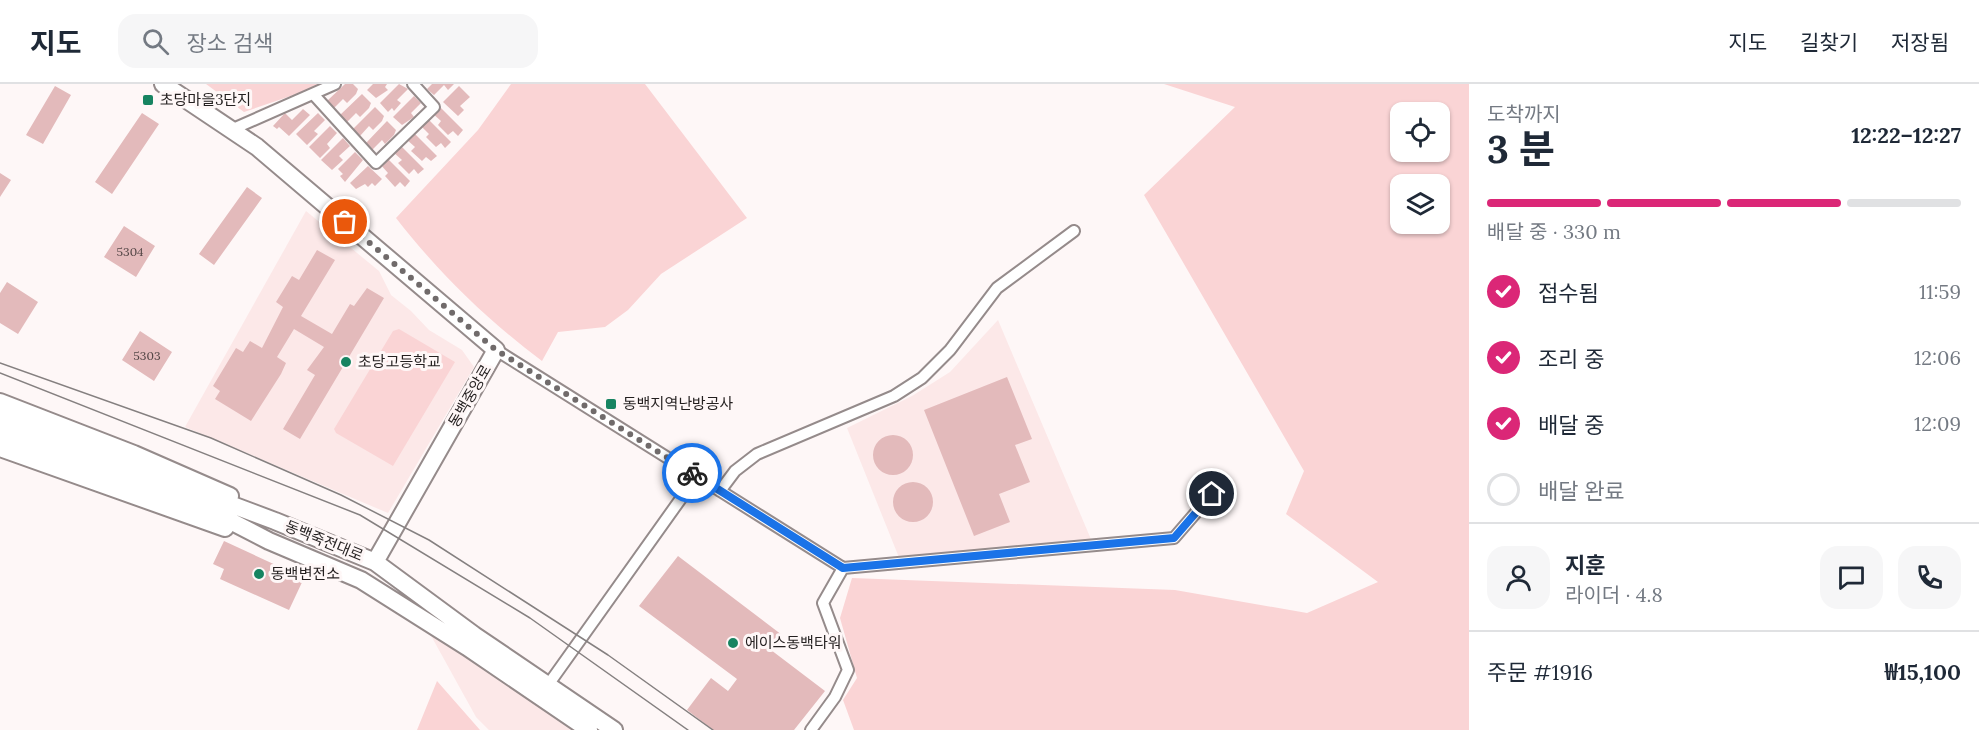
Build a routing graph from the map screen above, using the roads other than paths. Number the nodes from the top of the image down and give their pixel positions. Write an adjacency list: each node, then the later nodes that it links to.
1 (163, 84): 5 (main road, 동백중앙로)
2 (335, 84): 4 (street)
3 (413, 84): 4 (street)
4 (314, 95): 5 (street)
5 (233, 129): 7 (main road, 동백중앙로)
6 (1074, 231): 13 (street)
7 (496, 350): 12 (street); 17 (main road, 동백중앙로)
8 (0, 402): 15 (main road)
9 (0, 418): 15 (main road, 동백죽전대로)
10 (0, 433): 16 (main road, 동백죽전대로)
11 (0, 448): 16 (main road)
12 (697, 476): 13 (street); 19 (street)
13 (720, 491): 18 (street)
14 (1212, 494): 18 (street)
15 (275, 521): 17 (main road, 동백죽전대로)
16 (269, 541): 20 (main road, 동백죽전대로)
17 (375, 562): 19 (main road, 동백죽전대로)
18 (843, 568): 22 (street)
19 (548, 685): 21 (main road, 동백죽전대로)
20 (589, 730)
21 (614, 730)
22 (811, 730)

